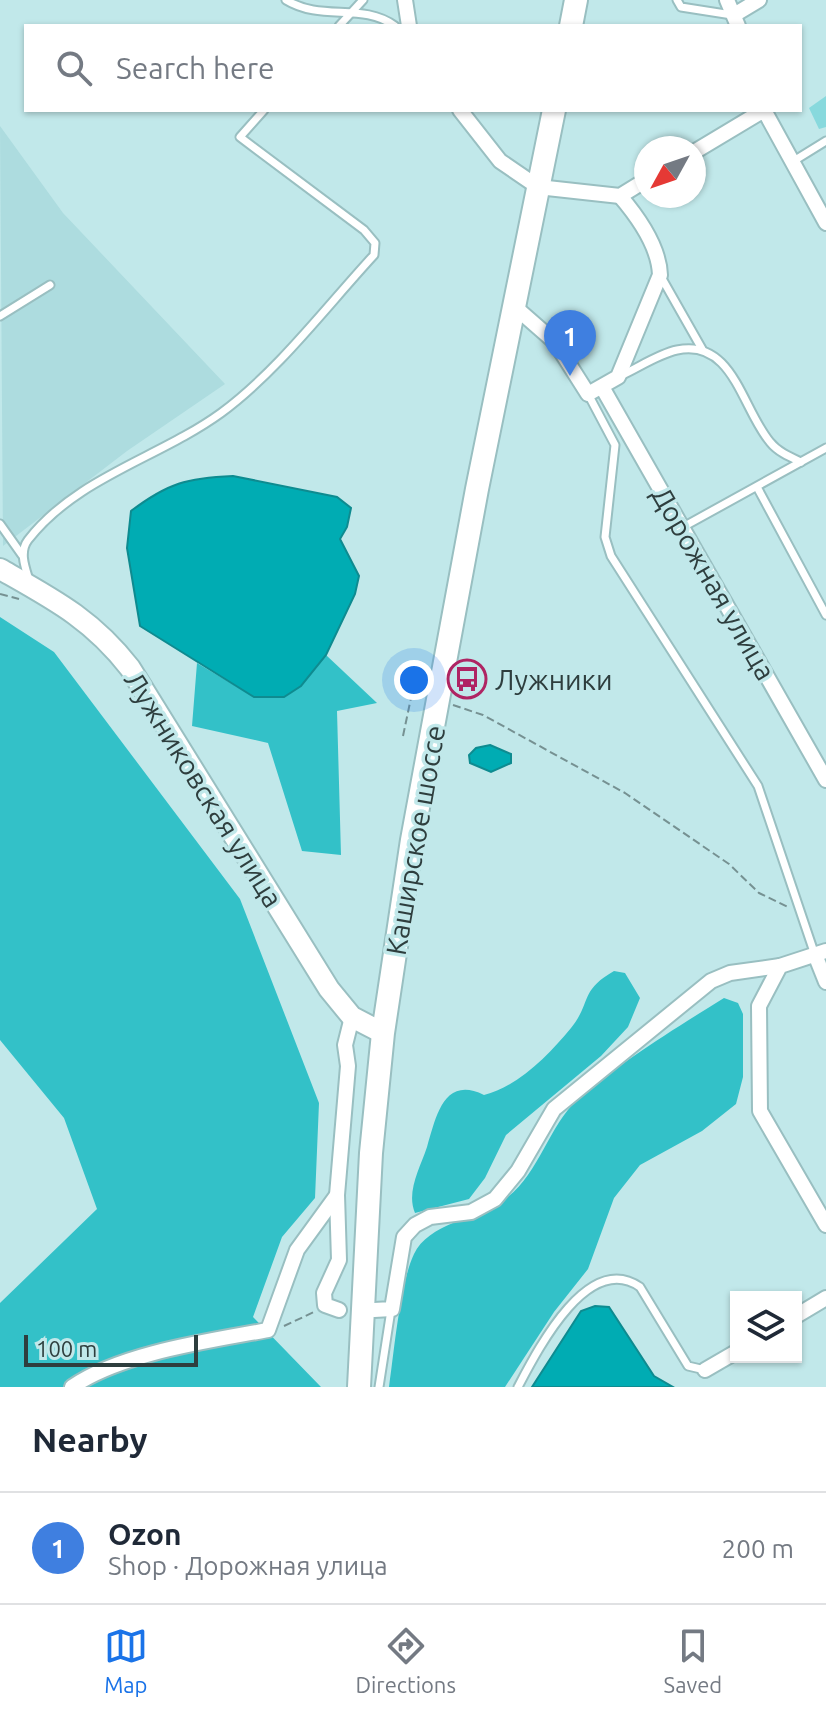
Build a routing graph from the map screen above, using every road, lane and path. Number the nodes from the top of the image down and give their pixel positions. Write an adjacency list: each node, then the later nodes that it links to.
1 (286, 0): 8 (lane)
2 (363, 0): 8 (lane)
3 (405, 0): 12 (street)
4 (576, 0): 13 (main road)
5 (677, 0): 9 (lane)
6 (727, 0): 9 (street)
7 (759, 0): 9 (street)
8 (350, 14): 10 (lane); 11 (lane)
9 (736, 21)
10 (341, 24)
11 (391, 24)
12 (409, 24)
13 (571, 24)
14 (262, 112): 39 (lane)
15 (462, 112): 22 (street)
16 (554, 112): 22 (main road, Каширское шоссе)
17 (761, 112): 20 (street)
18 (765, 112): 21 (street)
19 (826, 141): 21 (lane)
20 (706, 145)
21 (792, 162): 25 (street)
22 (538, 187): 24 (street); 28 (main road, Каширское шоссе)
23 (634, 187): 24 (street)
24 (620, 196): 26 (street)
25 (826, 223)
26 (660, 275): 30 (lane); 31 (street)
27 (50, 285): 29 (lane)
28 (515, 307): 33 (street); 54 (main road, Каширское шоссе)
29 (0, 316)
30 (702, 349): 31 (lane); 35 (lane)
31 (618, 377): 32 (street)
32 (602, 387): 33 (street); 38 (street, Дорожная улица)
33 (588, 394): 49 (lane)
34 (826, 448): 35 (lane)
35 (801, 462): 36 (lane)
36 (757, 487): 38 (lane); 44 (lane)
37 (0, 524): 39 (lane)
38 (683, 527): 48 (street, Дорожная улица)
39 (22, 555): 41 (lane)
40 (0, 569): 41 (street, Лужниковская улица)
41 (30, 586): 53 (street, Лужниковская улица)
42 (5, 596): 43 (path)
43 (0, 599)
44 (826, 615)
45 (412, 693): 47 (path)
46 (452, 705): 49 (path)
47 (403, 736)
48 (826, 780)
49 (802, 913): 50 (lane)
50 (821, 954): 51 (street); 52 (street)
51 (780, 966): 56 (street); 59 (street)
52 (826, 982)
53 (352, 1017): 54 (street, Лужниковская улица); 55 (street)
54 (383, 1033): 66 (main road, Каширское шоссе)
55 (337, 1195): 58 (street); 62 (street)
56 (826, 1225)
57 (826, 1298): 61 (street)
58 (332, 1307): 62 (path)
59 (392, 1309): 60 (street); 67 (lane)
60 (374, 1310)
61 (802, 1312)
62 (268, 1330): 65 (street)
63 (730, 1355): 64 (street)
64 (705, 1370): 68 (lane)
65 (72, 1387)
66 (359, 1387)
67 (379, 1387)
68 (518, 1387)

